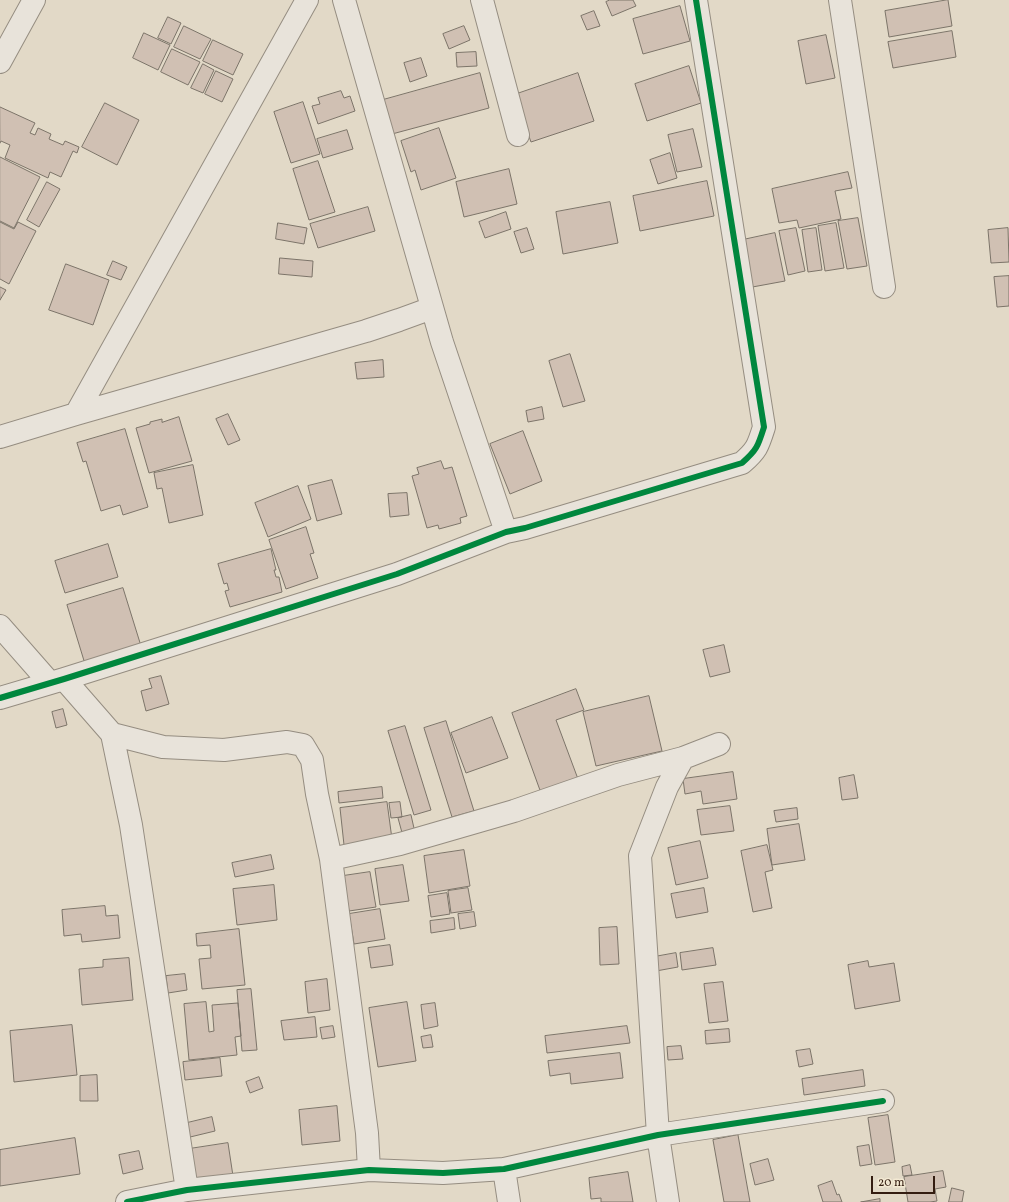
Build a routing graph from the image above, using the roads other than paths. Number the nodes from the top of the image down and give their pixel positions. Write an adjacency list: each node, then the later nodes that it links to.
1 (34, 0): 7 (street)
2 (307, 0): 11 (street)
3 (344, 0): 10 (street)
4 (482, 0): 8 (street)
5 (696, 0): 13 (street)
6 (840, 0): 9 (street)
7 (0, 62)
8 (518, 135)
9 (884, 287)
10 (432, 308): 11 (street); 13 (street)
11 (76, 414): 12 (street)
12 (0, 437)
13 (506, 532): 15 (street)
14 (0, 626): 15 (street)
15 (57, 681): 16 (street); 17 (street)
16 (0, 698)
17 (112, 734): 20 (street); 25 (street)
18 (719, 744): 19 (street)
19 (683, 758): 20 (street); 22 (street)
20 (331, 859): 24 (street)
21 (883, 1101): 22 (street)
22 (658, 1135): 23 (street); 28 (street)
23 (504, 1169): 24 (street); 27 (street)
24 (369, 1170): 25 (street)
25 (187, 1190): 26 (street)
26 (127, 1202)
27 (509, 1202)
28 (668, 1202)

